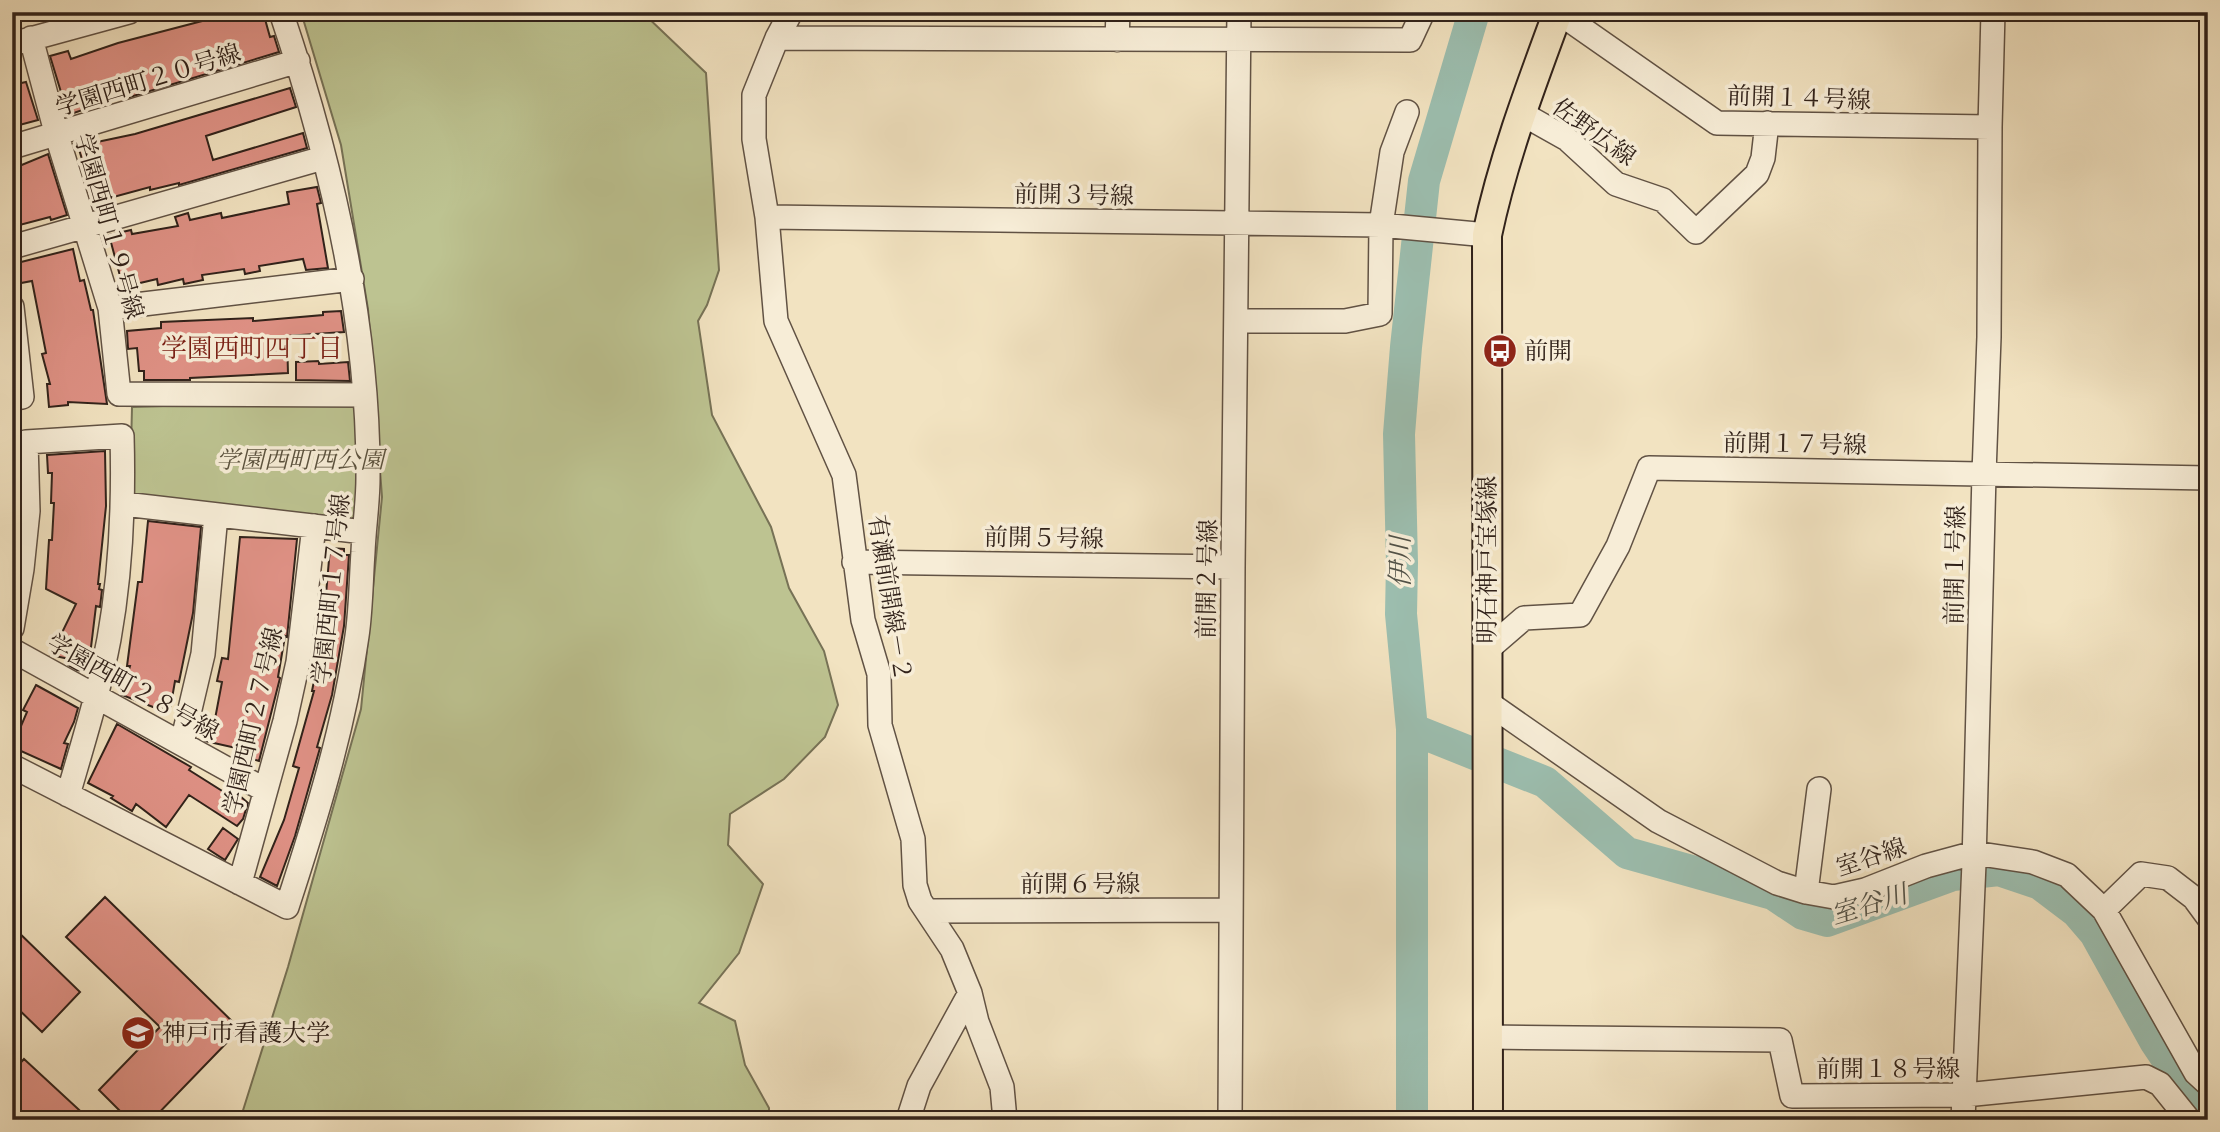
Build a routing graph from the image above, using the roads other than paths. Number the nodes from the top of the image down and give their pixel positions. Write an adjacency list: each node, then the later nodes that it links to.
1 (129, 12): 12 (street)
2 (281, 12): 13 (street, 学園西町１７号線)
3 (791, 12): 9 (street, 有瀬前開線－２)
4 (1118, 12): 11 (street)
5 (1240, 12): 10 (street, 前開２号線)
6 (1423, 12): 10 (street)
7 (1558, 12): 15 (main road, 明石神戸宝塚線); 16 (street, 前開１４号線)
8 (1993, 12): 17 (street, 前開１号線)
9 (777, 38): 11 (street); 21 (street, 有瀬前開線－２)
10 (1239, 39): 11 (street); 22 (street, 前開２号線)
11 (1117, 40)
12 (21, 41): 18 (street, 学園西町１９号線)
13 (298, 61): 18 (street, 学園西町２０号線); 20 (street, 学園西町１７号線)
14 (1407, 112): 23 (street)
15 (1521, 113): 16 (street, 佐野広線); 25 (main road, 明石神戸宝塚線)
16 (1767, 122): 17 (street, 前開１４号線)
17 (1990, 127): 33 (street, 前開１号線)
18 (57, 136): 19 (street, 学園西町２０号線); 24 (street, 学園西町１９号線)
19 (12, 147)
20 (323, 158): 24 (street); 27 (street, 学園西町１７号線)
21 (767, 218): 22 (street, 前開３号線); 39 (street, 有瀬前開線－２)
22 (1238, 224): 23 (street, 前開３号線); 30 (street, 前開２号線)
23 (1381, 225): 25 (street); 30 (street)
24 (86, 227): 26 (street); 29 (street, 学園西町１９号線)
25 (1479, 235): 43 (main road, 明石神戸宝塚線)
26 (12, 247)
27 (352, 279): 29 (street); 31 (street, 学園西町１７号線)
28 (12, 307): 32 (street)
29 (110, 308): 31 (street, 学園西町１９号線)
30 (1237, 321): 40 (street, 前開２号線)
31 (366, 395): 38 (street, 学園西町１７号線)
32 (12, 398)
33 (1984, 474): 34 (street, 前開１７号線); 43 (street, 前開１７号線); 51 (street, 前開１号線)
34 (2208, 478)
35 (124, 504): 36 (street); 41 (street); 44 (street)
36 (216, 515): 37 (street); 46 (street)
37 (314, 526): 38 (street); 49 (street, 学園西町２７号線)
38 (364, 532): 52 (street, 学園西町１７号線)
39 (854, 562): 40 (street, 前開５号線); 56 (street, 有瀬前開線－２)
40 (1233, 567): 54 (street, 前開２号線)
41 (12, 628)
42 (12, 650): 44 (street, 学園西町２８号線)
43 (1487, 650): 45 (main road, 明石神戸宝塚線)
44 (96, 698): 46 (street, 学園西町２８号線); 50 (street)
45 (1487, 702): 53 (street, 室谷線); 59 (main road, 明石神戸宝塚線)
46 (182, 743): 49 (street, 学園西町２８号線)
47 (12, 766): 50 (street, 学園西町１７号線)
48 (1819, 789): 53 (street)
49 (265, 790): 52 (street, 学園西町２７号線)
50 (68, 795): 52 (street, 学園西町１７号線)
51 (1974, 867): 53 (street, 室谷線); 55 (street, 室谷線); 61 (street, 前開１号線)
52 (240, 883)
53 (1806, 892)
54 (1231, 910): 56 (street, 前開６号線); 64 (street, 前開２号線)
55 (2104, 910): 57 (street); 60 (street, 室谷線)
56 (928, 911): 58 (street, 有瀬前開線－２)
57 (2208, 917)
58 (970, 993): 62 (street); 63 (street, 有瀬前開線－２)
59 (1486, 1037): 61 (street, 前開１８号線); 65 (main road, 明石神戸宝塚線)
60 (2208, 1084)
61 (1965, 1095): 66 (street, 前開１号線); 67 (street, 前開１８号線)
62 (908, 1120)
63 (1005, 1120)
64 (1230, 1120)
65 (1488, 1120)
66 (1963, 1120)
67 (2189, 1120)

